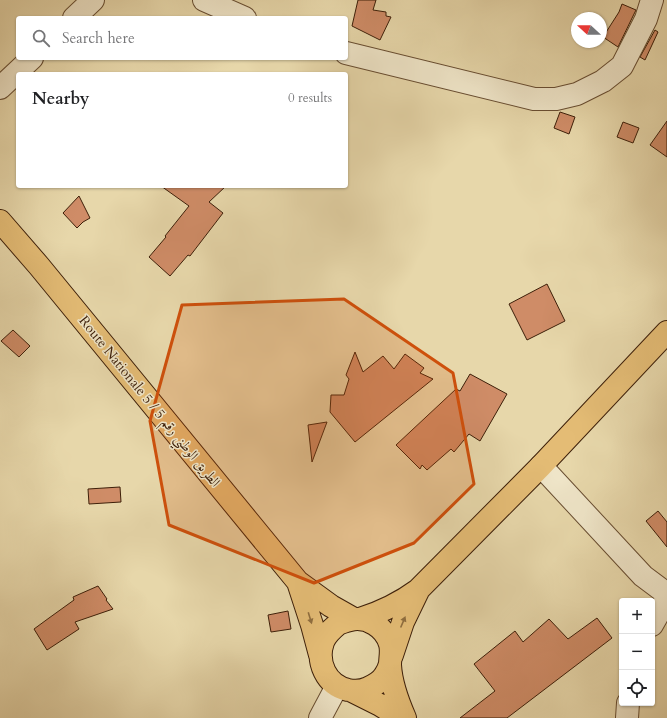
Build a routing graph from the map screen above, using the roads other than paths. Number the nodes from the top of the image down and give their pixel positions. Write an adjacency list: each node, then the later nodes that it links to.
1 (93, 0): 4 (street)
2 (204, 0): 5 (street)
3 (652, 0): 6 (street)
4 (76, 16)
5 (240, 16)
6 (348, 54)
7 (30, 60): 8 (street)
8 (17, 72)
9 (16, 73): 10 (street)
10 (0, 88)
11 (0, 221): 14 (main road, Route Nationale 5 / الطريق الوطني رقم 5)
12 (667, 332): 13 (main road)
13 (541, 466): 15 (main road); 16 (street)
14 (298, 582): 18 (main road); 20 (main road, one-way to 20)
15 (418, 590): 18 (main road); 21 (main road, one-way to 15)
16 (667, 594)
17 (667, 598): 19 (street)
18 (357, 619): 20 (main road); 21 (main road)
19 (655, 620)
20 (320, 655): 22 (main road)
21 (391, 660): 22 (main road); 26 (main road)
22 (345, 688): 24 (street); 25 (main road)
23 (628, 706): 27 (street)
24 (320, 718)
25 (400, 718)
26 (404, 718)
27 (627, 718)

